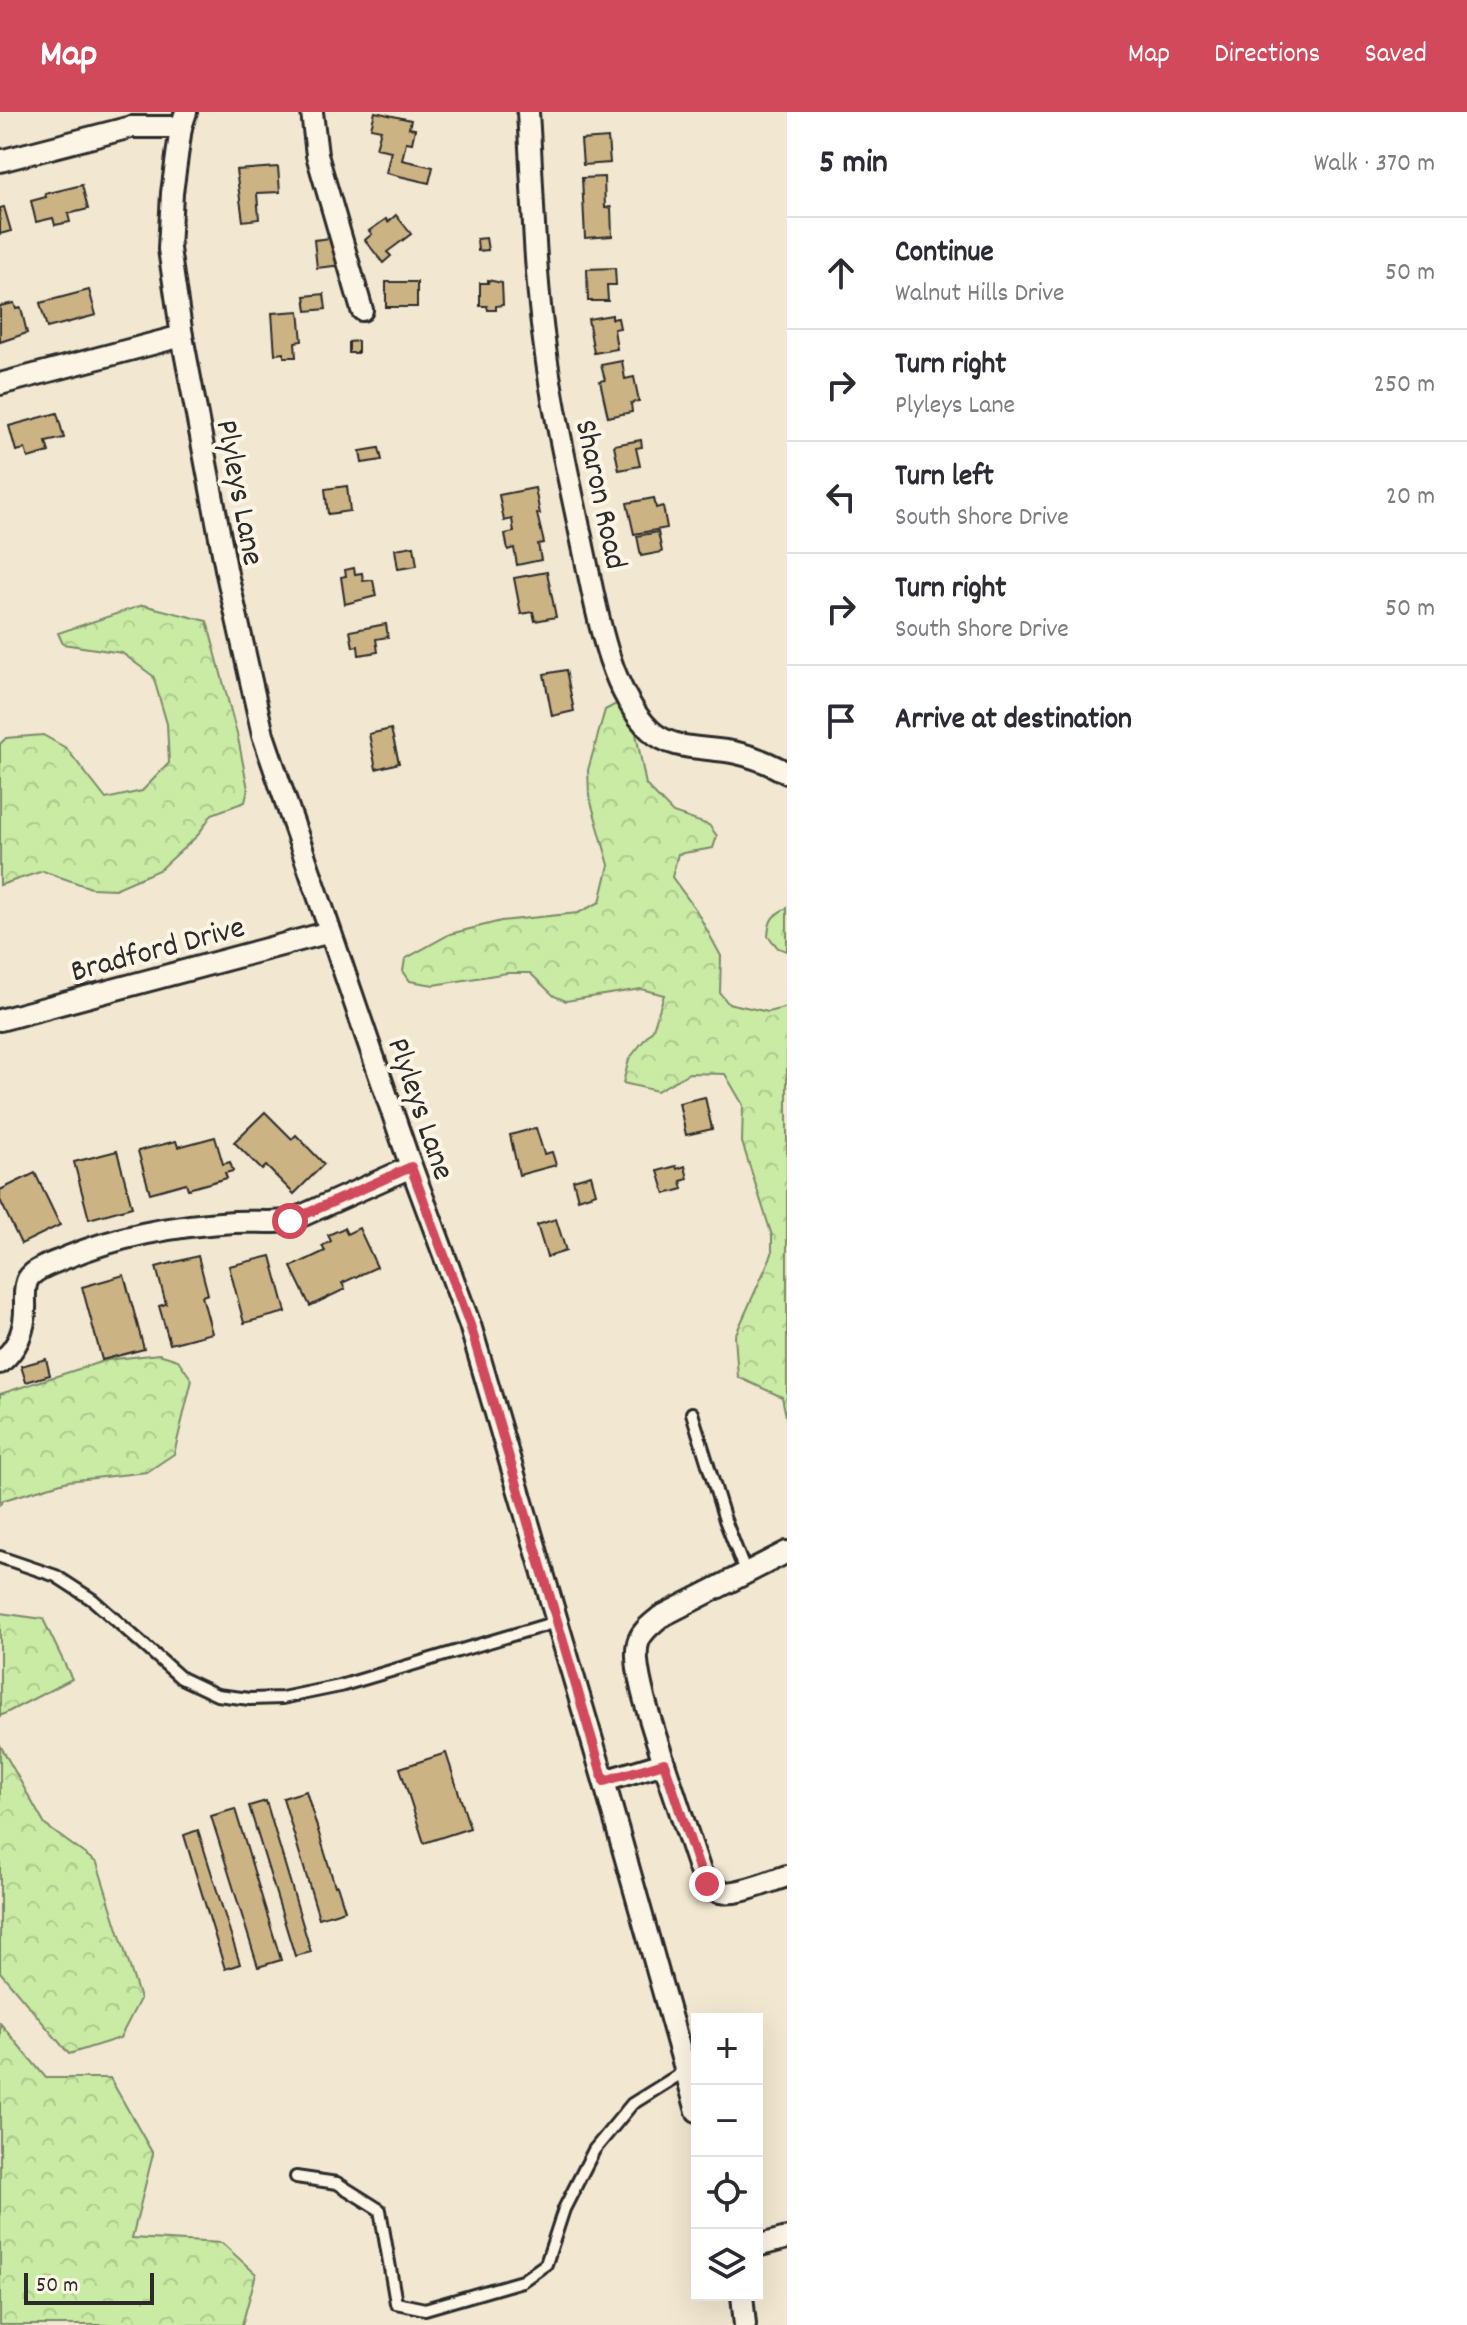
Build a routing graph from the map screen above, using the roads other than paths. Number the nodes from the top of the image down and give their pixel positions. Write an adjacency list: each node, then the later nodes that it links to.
1 (312, 112): 5 (street)
2 (528, 112): 8 (street, Sharon Road)
3 (183, 120): 4 (street); 6 (street, Plyleys Lane)
4 (0, 161)
5 (362, 310)
6 (182, 336): 7 (street); 9 (street, Plyleys Lane)
7 (0, 384)
8 (787, 773)
9 (330, 932): 10 (street, Bradford Drive); 11 (street, Plyleys Lane)
10 (0, 1020)
11 (411, 1167): 12 (street); 17 (street, Plyleys Lane)
12 (0, 1363)
13 (692, 1413): 16 (lane)
14 (787, 1552): 16 (street)
15 (0, 1557): 17 (lane)
16 (746, 1574): 18 (street)
17 (556, 1622): 19 (street, Plyleys Lane)
18 (664, 1763): 19 (street); 20 (street)
19 (604, 1781): 21 (street, Plyleys Lane)
20 (787, 1876)
21 (685, 2071): 22 (street, Plyleys Lane); 23 (lane)
22 (691, 2091)
23 (296, 2177)
24 (787, 2238): 25 (street)
25 (763, 2244)
26 (743, 2301): 27 (street)
27 (745, 2325)

